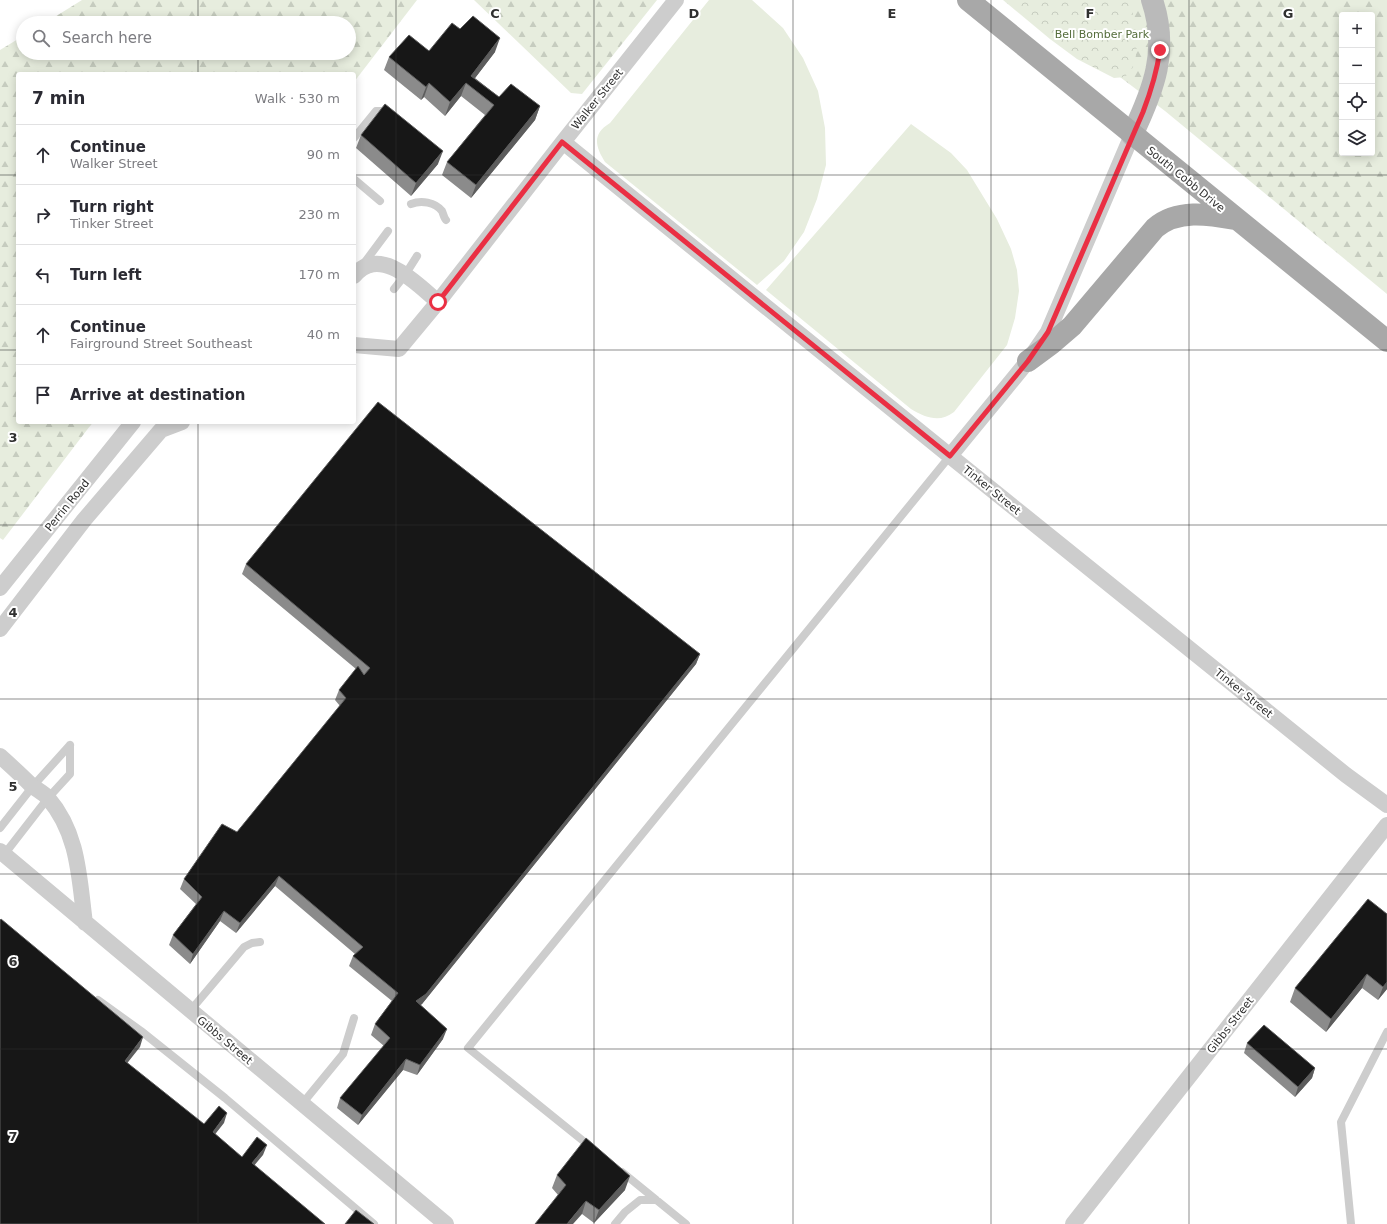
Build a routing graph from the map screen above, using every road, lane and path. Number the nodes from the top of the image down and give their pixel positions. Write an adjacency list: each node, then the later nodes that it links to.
1 (676, 0): 7 (street, Walker Street)
2 (968, 0): 5 (main road, South Cobb Drive)
3 (1152, 0): 5 (main road)
4 (394, 120): 6 (lane)
5 (1132, 135): 11 (main road, South Cobb Drive); 21 (street)
6 (356, 136)
7 (562, 142): 18 (street, Walker Street); 24 (street, Tinker Street)
8 (356, 181): 9 (lane)
9 (380, 201)
10 (411, 204): 12 (lane)
11 (1235, 219): 19 (main road, South Cobb Drive); 21 (main road)
12 (446, 220)
13 (388, 231): 15 (lane)
14 (417, 256): 16 (lane)
15 (357, 273): 16 (street)
16 (405, 274): 17 (lane); 18 (street)
17 (394, 289)
18 (438, 302): 20 (street, Walker Street)
19 (1387, 342)
20 (356, 345)
21 (1028, 361): 24 (street)
22 (132, 424): 25 (street, Perrin Road)
23 (176, 424): 26 (street)
24 (950, 456): 30 (street, Tinker Street); 41 (lane)
25 (0, 588)
26 (0, 629)
27 (0, 756): 28 (street)
28 (33, 786): 29 (street); 29 (lane); 32 (lane)
29 (48, 798): 33 (lane); 34 (street)
30 (1387, 805)
31 (1387, 825): 48 (street, Gibbs Street)
32 (0, 828)
33 (2, 855): 34 (street, Gibbs Street)
34 (85, 923): 37 (street, Gibbs Street)
35 (260, 942): 37 (lane)
36 (90, 994): 44 (lane)
37 (190, 1011): 40 (street, Gibbs Street)
38 (354, 1018): 40 (lane)
39 (1387, 1032): 49 (lane)
40 (302, 1104): 45 (street, Gibbs Street)
41 (596, 1151)
42 (614, 1166): 43 (lane)
43 (656, 1200): 46 (lane); 47 (lane)
44 (374, 1224)
45 (446, 1224)
46 (615, 1224)
47 (686, 1224)
48 (1073, 1224)
49 (1351, 1224)

